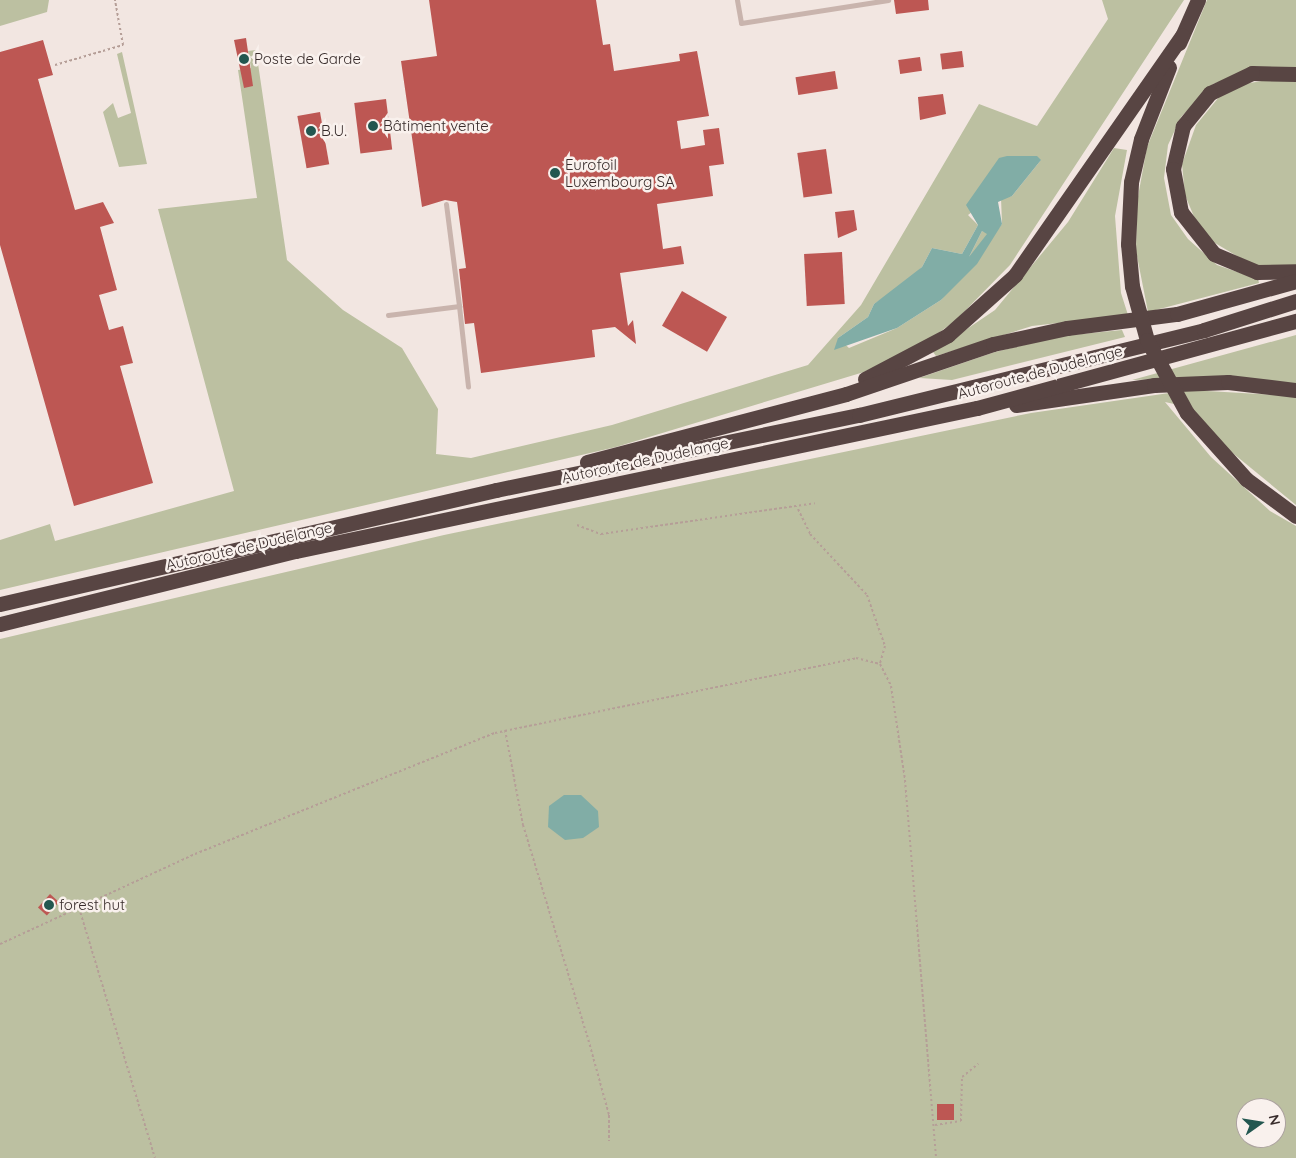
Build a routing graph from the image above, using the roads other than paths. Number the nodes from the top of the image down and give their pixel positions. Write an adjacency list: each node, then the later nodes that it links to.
1 (738, 0): 2 (lane)
2 (888, 0)
3 (1198, 0): 4 (highway)
4 (1182, 36): 15 (highway); 18 (highway, bridge)
5 (1296, 74): 7 (highway)
6 (446, 204): 10 (lane)
7 (1296, 271)
8 (1296, 281): 15 (highway)
9 (1296, 301): 17 (highway, Autoroute de Dudelange)
10 (459, 306): 11 (lane); 13 (lane)
11 (388, 315)
12 (1296, 321): 16 (highway, Autoroute de Dudelange)
13 (468, 386)
14 (1296, 390): 16 (highway)
15 (788, 408): 17 (highway)
16 (977, 408): 20 (highway, Autoroute de Dudelange)
17 (496, 490): 19 (highway, Autoroute de Dudelange)
18 (1296, 516)
19 (0, 604)
20 (0, 624)

